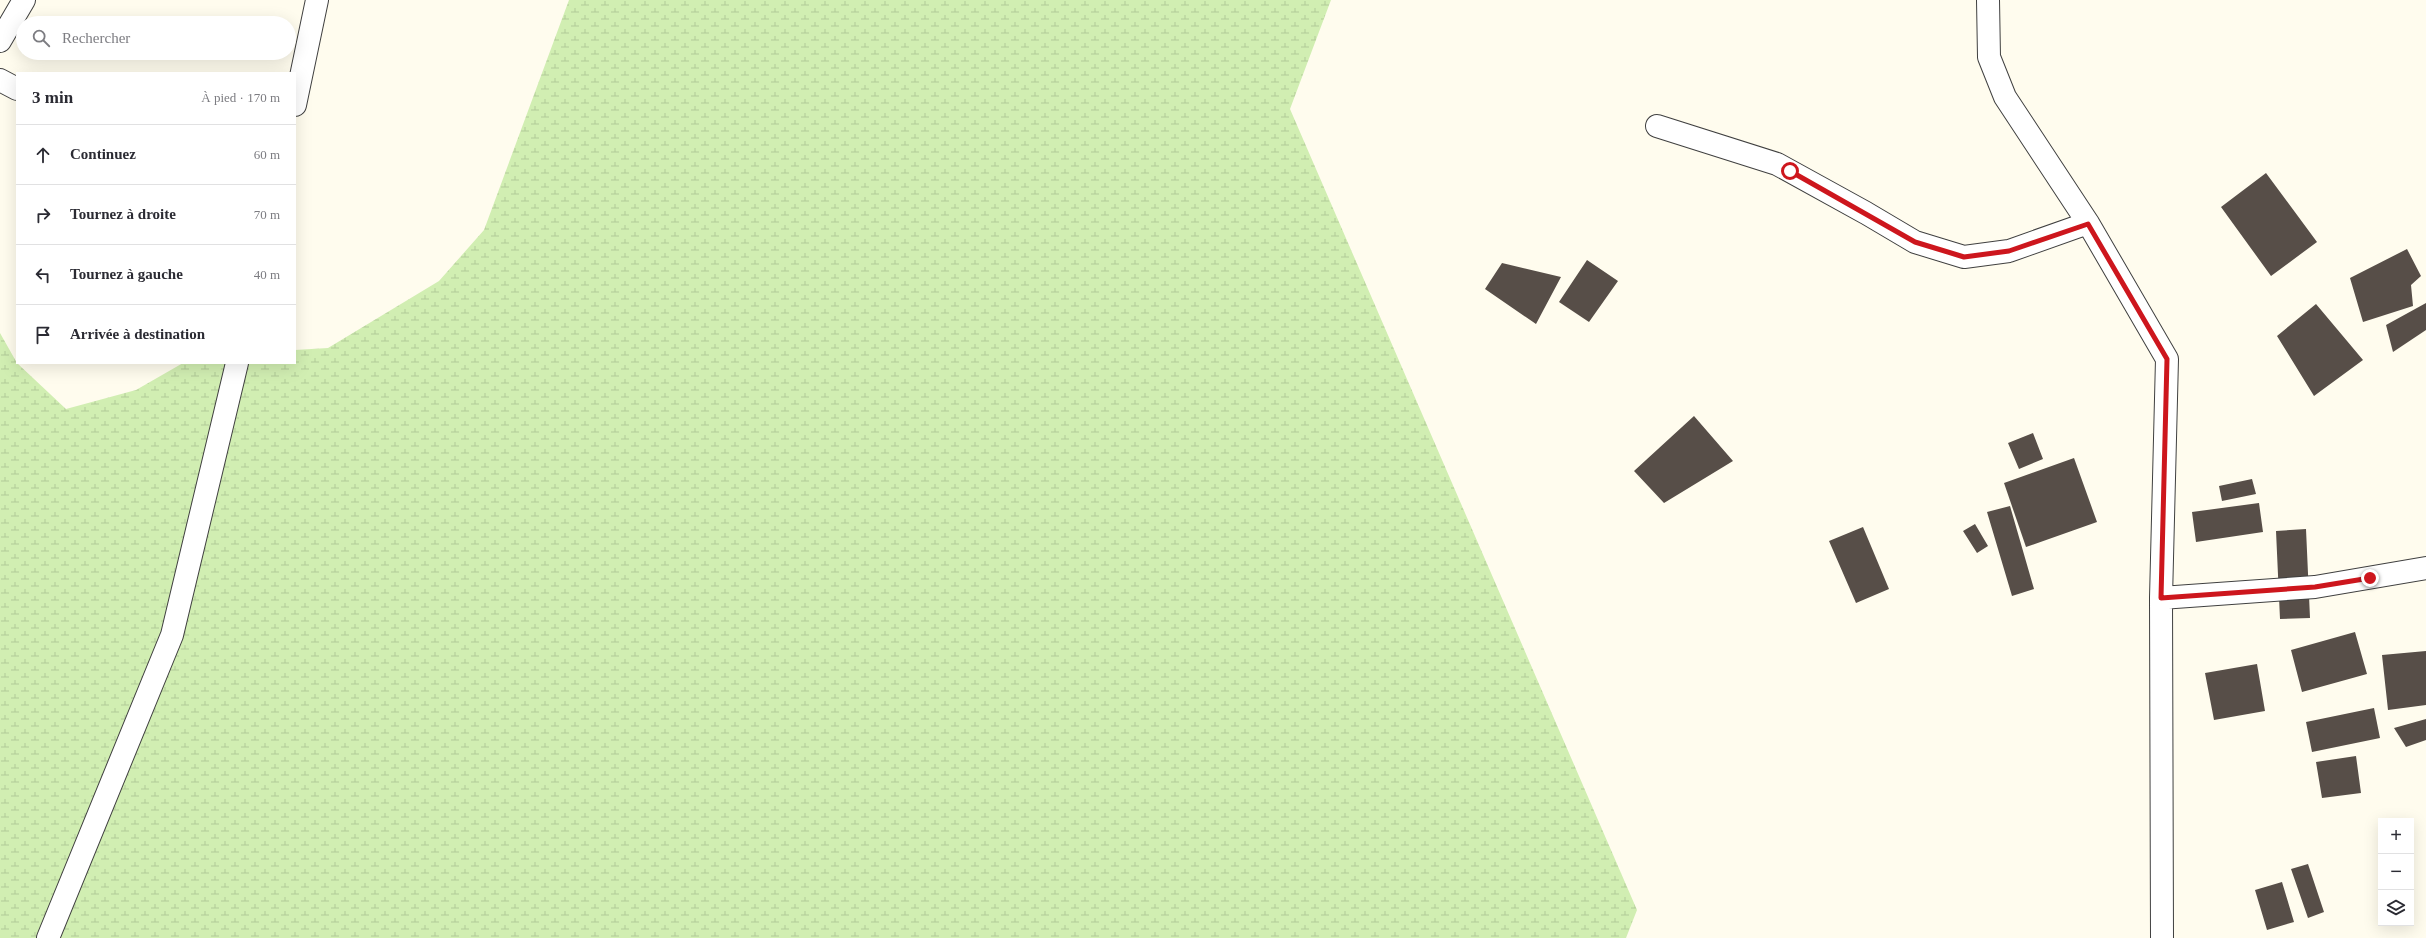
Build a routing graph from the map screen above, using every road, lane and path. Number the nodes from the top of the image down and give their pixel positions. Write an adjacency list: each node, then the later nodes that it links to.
1 (24, 0): 4 (street)
2 (317, 0): 7 (street)
3 (1988, 0): 9 (street)
4 (0, 41)
5 (0, 80): 6 (street)
6 (16, 88)
7 (296, 100)
8 (1656, 126): 9 (street)
9 (2088, 224): 12 (street)
10 (237, 364): 13 (street)
11 (2426, 568): 12 (street)
12 (2161, 598): 14 (street)
13 (48, 938)
14 (2162, 938)

